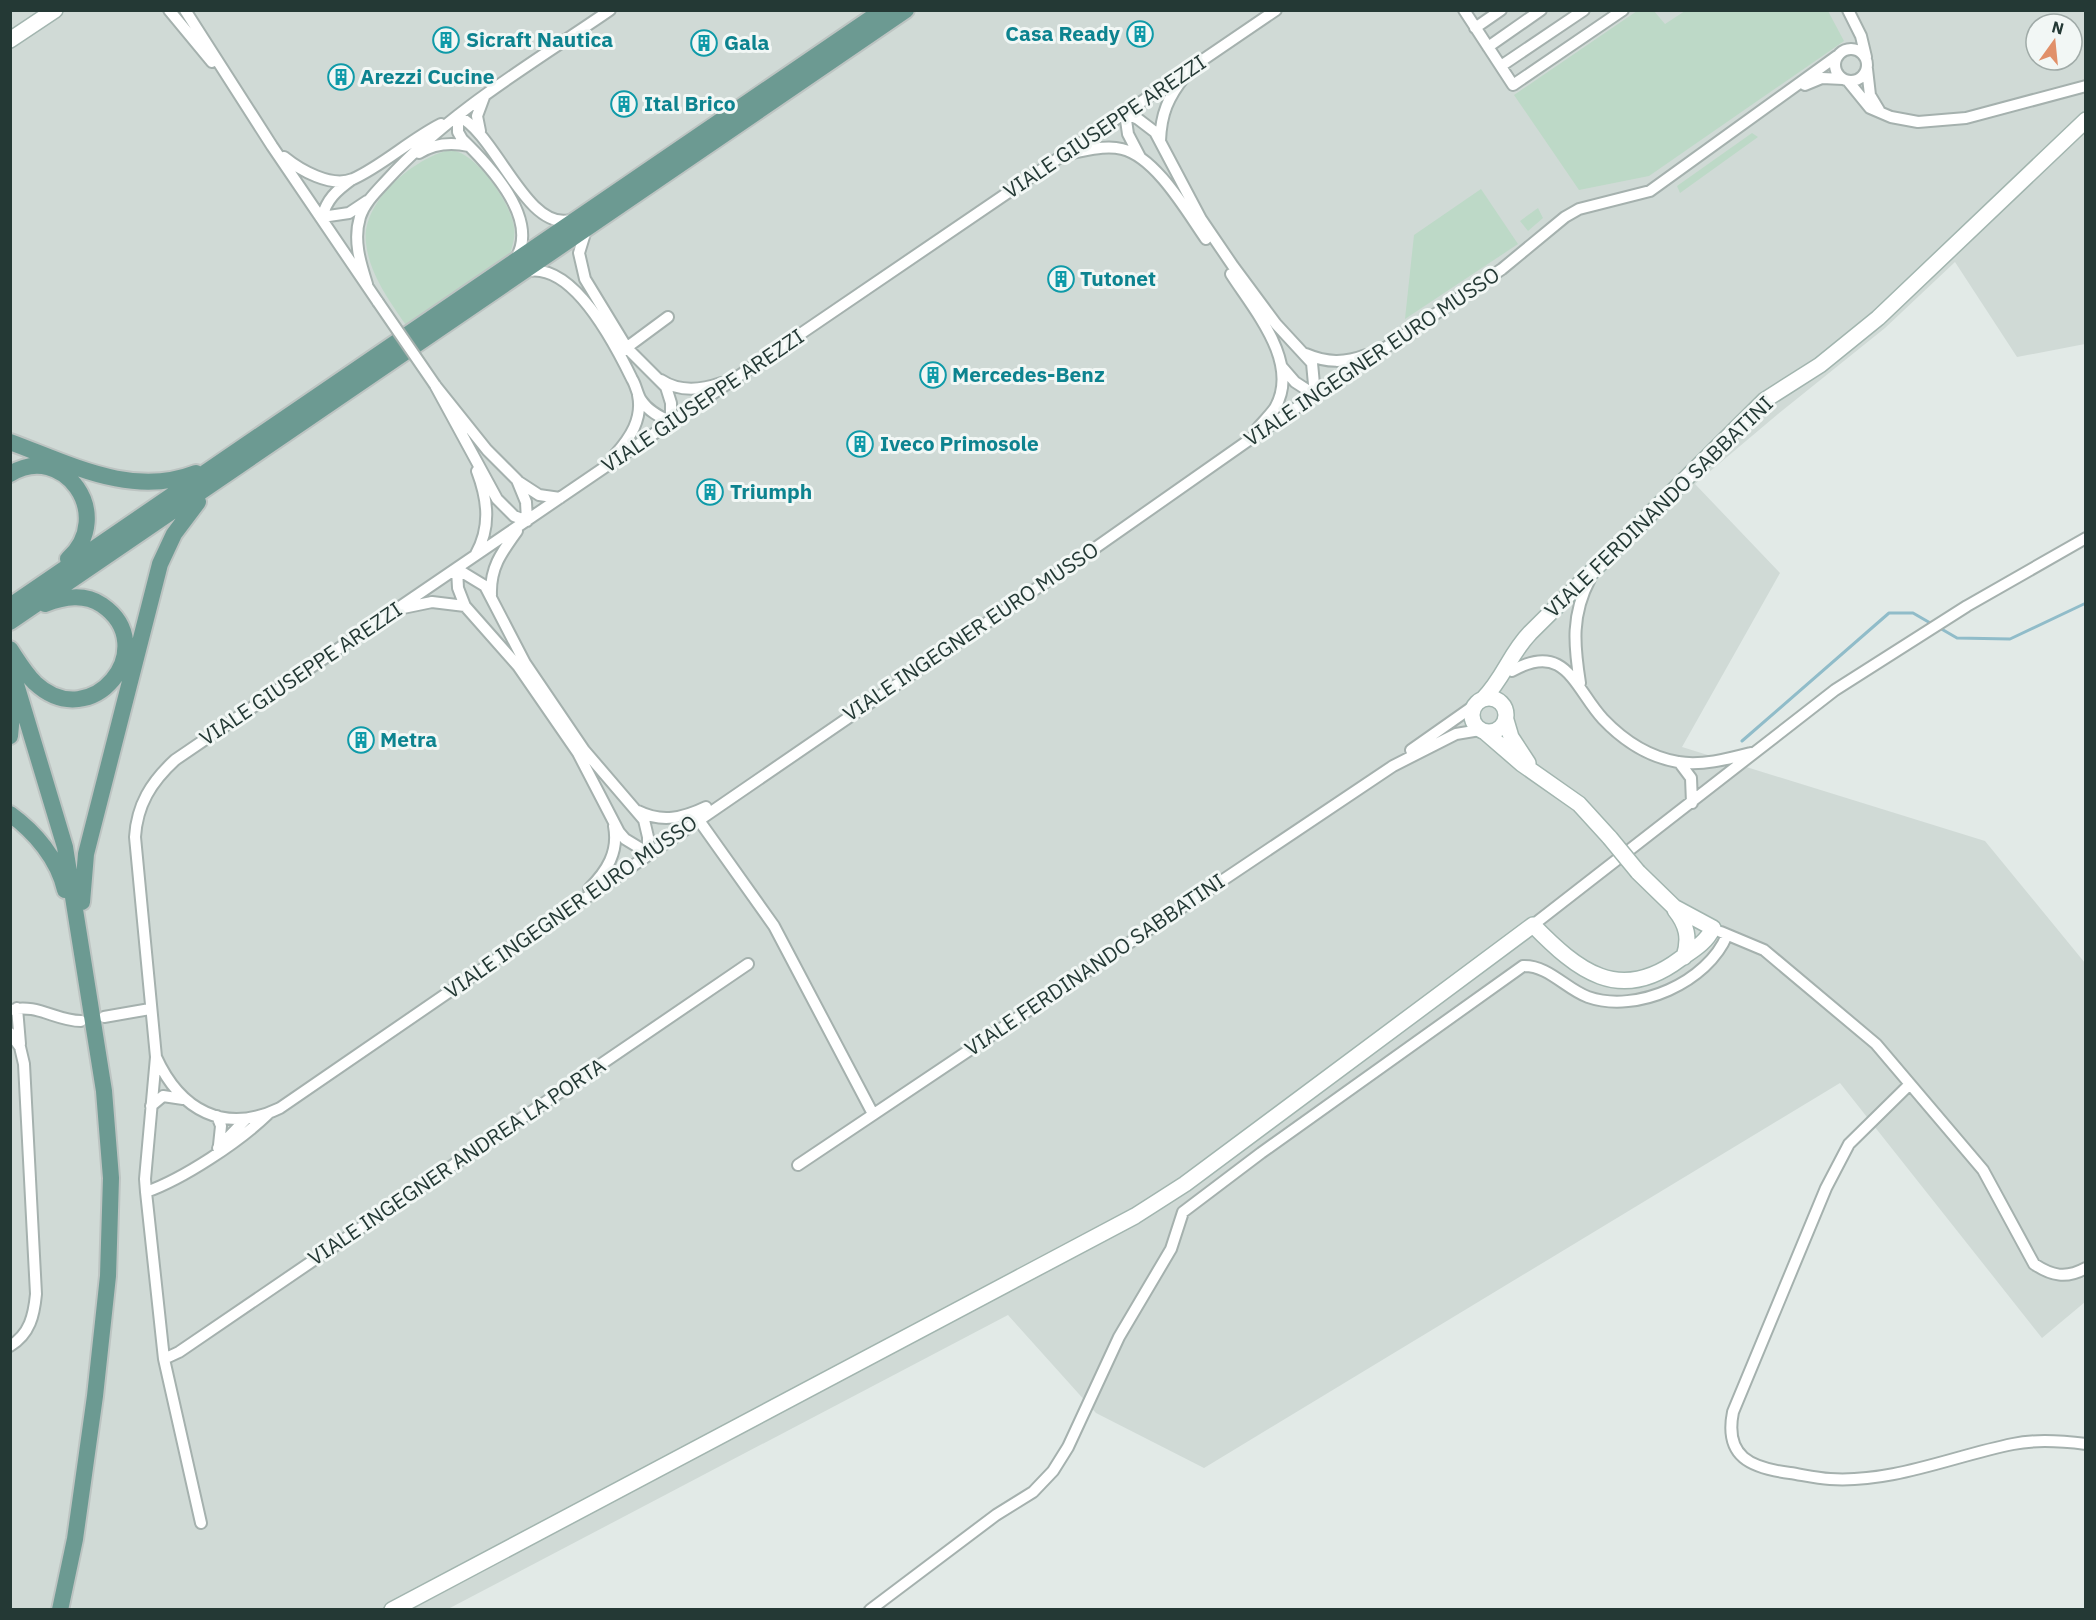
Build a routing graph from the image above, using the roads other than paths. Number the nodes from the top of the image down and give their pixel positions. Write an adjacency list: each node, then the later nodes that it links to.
1 (55, 10): 17 (street)
2 (169, 10): 25 (street)
3 (186, 10): 25 (street)
4 (610, 10): 28 (street)
5 (883, 10): 16 (main road)
6 (906, 10): 16 (main road)
7 (1276, 10): 23 (street, VIALE GIUSEPPE AREZZI)
8 (1464, 10): 15 (street)
9 (1501, 10): 15 (street)
10 (1541, 10): 18 (street)
11 (1584, 10): 22 (street)
12 (1623, 10): 22 (street)
13 (1848, 10): 14 (street)
14 (1854, 21): 19 (street); 21 (street)
15 (1475, 28): 18 (street)
16 (862, 33): 43 (main road)
17 (10, 39)
18 (1488, 46): 22 (street)
19 (1847, 49): 20 (street); 21 (street)
20 (1837, 56): 24 (street); 27 (street)
21 (1867, 63): 24 (street); 29 (street)
22 (1501, 66)
23 (1190, 69): 30 (street, VIALE GIUSEPPE AREZZI); 34 (street)
24 (1846, 80): 27 (street); 29 (street)
25 (232, 85): 35 (street)
26 (2085, 86): 29 (street)
27 (1796, 88): 47 (street, VIALE INGEGNER EURO MUSSO)
28 (484, 96): 31 (street); 33 (street)
29 (1879, 110)
30 (1125, 113): 34 (street); 37 (street, VIALE GIUSEPPE AREZZI); 38 (street)
31 (458, 116): 33 (street); 36 (street); 39 (street); 40 (street)
32 (2085, 120): 68 (street, VIALE FERDINANDO SABBATINI)
33 (482, 134): 43 (street)
34 (1160, 141): 49 (street)
35 (272, 146): 40 (street); 42 (street)
36 (469, 146): 39 (street); 44 (street)
37 (1066, 154): 38 (street); 52 (street, VIALE GIUSEPPE AREZZI)
38 (1140, 157): 50 (street)
39 (401, 165): 41 (street)
40 (351, 180): 42 (street)
41 (370, 199): 42 (street); 45 (street)
42 (322, 218): 45 (street)
43 (585, 223): 44 (main road); 48 (street)
44 (517, 269): 48 (street); 60 (main road)
45 (368, 284): 53 (street, bridge)
46 (668, 317): 48 (street)
47 (1383, 348): 49 (street); 55 (street, VIALE INGEGNER EURO MUSSO)
48 (623, 350): 51 (street); 54 (street)
49 (1305, 354): 55 (street)
50 (1282, 367): 55 (street); 58 (street)
51 (657, 378): 52 (street); 56 (street)
52 (735, 378): 56 (street, VIALE GIUSEPPE AREZZI)
53 (435, 385): 57 (street); 63 (street)
54 (638, 391): 56 (street); 61 (street)
55 (1315, 395): 58 (street, VIALE INGEGNER EURO MUSSO)
56 (671, 422): 61 (street, VIALE GIUSEPPE AREZZI)
57 (456, 427): 65 (street); 67 (street)
58 (1249, 440): 88 (street, VIALE INGEGNER EURO MUSSO)
59 (10, 442): 60 (main road)
60 (258, 446): 70 (main road); 74 (main road); 100 (main road)
61 (602, 469): 64 (street, VIALE GIUSEPPE AREZZI)
62 (10, 474): 70 (main road)
63 (517, 480): 64 (street); 65 (street)
64 (560, 498): 65 (street, VIALE GIUSEPPE AREZZI)
65 (524, 523): 67 (street, VIALE GIUSEPPE AREZZI); 71 (street)
66 (2085, 538): 84 (street)
67 (475, 557): 69 (street, VIALE GIUSEPPE AREZZI)
68 (1596, 566): 75 (street, VIALE FERDINANDO SABBATINI); 79 (street)
69 (457, 569): 71 (street); 72 (street); 73 (street, VIALE GIUSEPPE AREZZI)
70 (51, 577): 74 (main road)
71 (491, 596): 90 (street)
72 (465, 606): 73 (street); 92 (street)
73 (394, 610): 104 (street, VIALE GIUSEPPE AREZZI)
74 (14, 614): 76 (main road)
75 (1530, 633): 78 (street); 80 (street)
76 (10, 649)
77 (12, 669): 83 (main road); 100 (main road)
78 (1512, 671): 79 (street); 81 (street)
79 (1581, 686): 85 (street)
80 (1479, 702): 81 (street); 82 (street); 86 (street)
81 (1506, 717): 82 (street); 87 (street)
82 (1482, 731): 86 (street); 87 (street)
83 (10, 736)
84 (1756, 752): 85 (street); 89 (street)
85 (1679, 762): 89 (street)
86 (1393, 766): 114 (street, VIALE FERDINANDO SABBATINI)
87 (1534, 773): 95 (street, bridge)
88 (739, 792): 90 (street); 93 (street, VIALE INGEGNER EURO MUSSO)
89 (1692, 803): 97 (street)
90 (636, 810): 94 (street)
91 (10, 814): 100 (main road)
92 (613, 819): 94 (street); 96 (street)
93 (698, 819): 94 (street, VIALE INGEGNER EURO MUSSO); 114 (street)
94 (648, 853): 96 (street, VIALE INGEGNER EURO MUSSO)
95 (1674, 908): 98 (street); 99 (street)
96 (567, 910): 113 (street, VIALE INGEGNER EURO MUSSO)
97 (1533, 925): 101 (street); 128 (street)
98 (1716, 929): 99 (street); 101 (street); 110 (street); 129 (street)
99 (1688, 940): 101 (street)
100 (82, 945): 127 (main road)
101 (1684, 957)
102 (748, 964): 124 (street, VIALE INGEGNER ANDREA LA PORTA)
103 (14, 1009): 106 (street); 108 (street)
104 (150, 1009): 105 (street); 109 (street)
105 (104, 1017)
106 (81, 1022)
107 (10, 1033): 108 (street)
108 (20, 1047): 123 (street)
109 (156, 1057): 111 (street, VIALE INGEGNER EURO MUSSO); 112 (street)
110 (1911, 1083): 122 (street); 125 (street)
111 (183, 1099): 112 (street); 115 (street, VIALE INGEGNER EURO MUSSO)
112 (151, 1106): 121 (street)
113 (268, 1113): 116 (street, VIALE INGEGNER EURO MUSSO); 117 (street)
114 (873, 1114): 120 (street, VIALE FERDINANDO SABBATINI)
115 (217, 1116): 116 (street, VIALE INGEGNER EURO MUSSO); 118 (street)
116 (246, 1118): 117 (street); 118 (street)
117 (248, 1132): 119 (street)
118 (219, 1146): 119 (street)
119 (210, 1157): 121 (street)
120 (798, 1165)
121 (146, 1192): 124 (street)
122 (2085, 1268)
123 (10, 1346)
124 (164, 1359): 126 (street)
125 (2085, 1444)
126 (201, 1523)
127 (60, 1610)
128 (392, 1610)
129 (870, 1610)

